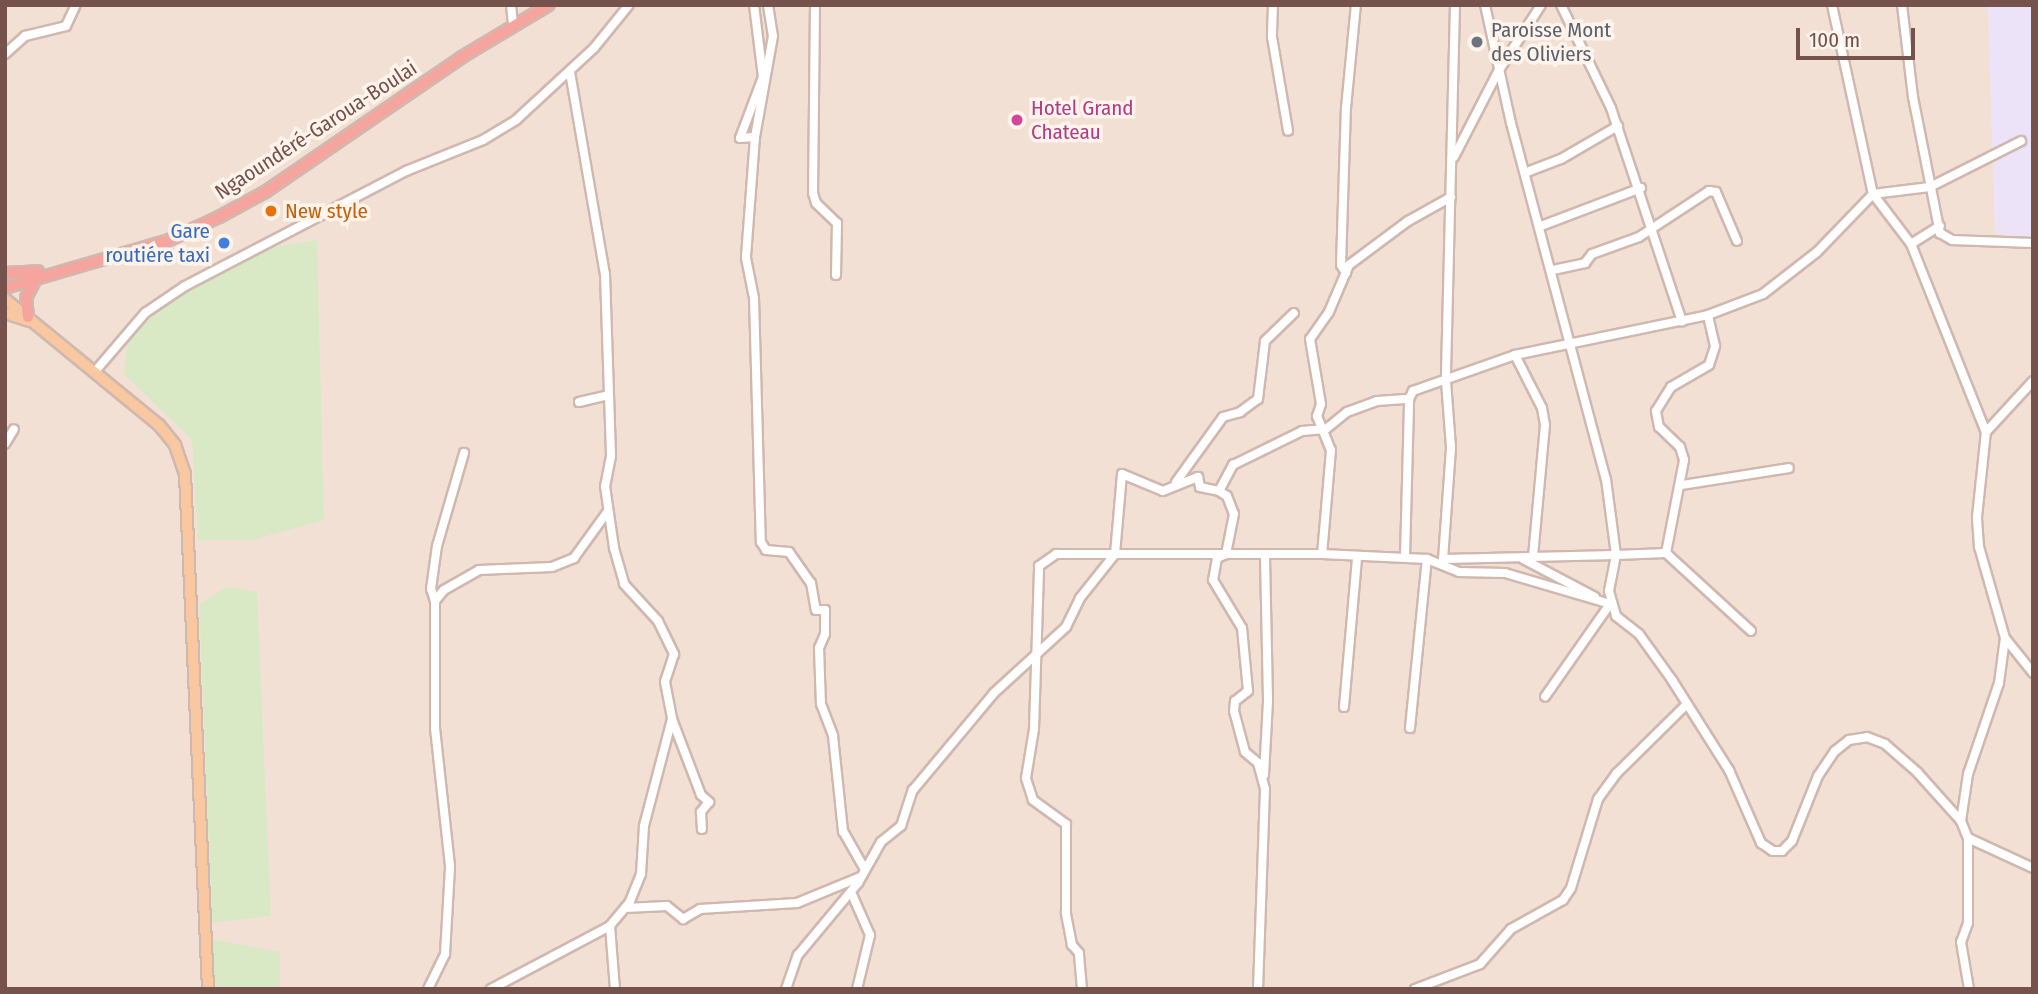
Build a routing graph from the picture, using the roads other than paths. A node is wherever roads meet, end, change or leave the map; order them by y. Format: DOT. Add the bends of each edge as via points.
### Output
graph roads {
  1 [pos="76,5"];
  2 [pos="512,5"];
  3 [pos="549,5"];
  4 [pos="629,5"];
  5 [pos="754,5"];
  6 [pos="768,5"];
  7 [pos="816,5"];
  8 [pos="1273,5"];
  9 [pos="1356,5"];
  10 [pos="1455,5"];
  11 [pos="1485,5"];
  12 [pos="1541,5"];
  13 [pos="1561,5"];
  14 [pos="1832,5"];
  15 [pos="1902,5"];
  16 [pos="513,24"];
  17 [pos="5,54"];
  18 [pos="1499,70"];
  19 [pos="570,72"];
  20 [pos="1618,126"];
  21 [pos="1289,131"];
  22 [pos="755,137"];
  23 [pos="2021,141"];
  24 [pos="1453,160"];
  25 [pos="1527,172"];
  26 [pos="1930,187"];
  27 [pos="1641,188"];
  28 [pos="1873,194"];
  29 [pos="1451,197"];
  30 [pos="1652,225"];
  31 [pos="1541,226"];
  32 [pos="1940,226"];
  33 [pos="1737,241"];
  34 [pos="2033,243"];
  35 [pos="1911,244"];
  36 [pos="1553,270"];
  37 [pos="51,271"];
  38 [pos="5,273"];
  39 [pos="1346,273"];
  40 [pos="836,275"];
  41 [pos="37,276"];
  42 [pos="5,288"];
  43 [pos="5,299"];
  44 [pos="5,313"];
  45 [pos="1294,313"];
  46 [pos="1708,315"];
  47 [pos="31,320"];
  48 [pos="1682,321"];
  49 [pos="1572,340"];
  50 [pos="1515,355"];
  51 [pos="97,369"];
  52 [pos="1446,381"];
  53 [pos="2033,382"];
  54 [pos="606,396"];
  55 [pos="1409,399"];
  56 [pos="579,402"];
  57 [pos="14,429"];
  58 [pos="1326,429"];
  59 [pos="1986,432"];
  60 [pos="5,444"];
  61 [pos="464,453"];
  62 [pos="1789,468"];
  63 [pos="1682,485"];
  64 [pos="1168,488"];
  65 [pos="1219,491"];
  66 [pos="608,511"];
  67 [pos="1666,553"];
  68 [pos="1115,554"];
  69 [pos="1226,554"];
  70 [pos="1322,554"];
  71 [pos="1616,555"];
  72 [pos="1265,556"];
  73 [pos="1357,557"];
  74 [pos="1518,557"];
  75 [pos="1533,557"];
  76 [pos="1405,558"];
  77 [pos="1427,559"];
  78 [pos="435,601"];
  79 [pos="1610,604"];
  80 [pos="1751,631"];
  81 [pos="2005,638"];
  82 [pos="1038,654"];
  83 [pos="2033,673"];
  84 [pos="1545,697"];
  85 [pos="1685,706"];
  86 [pos="1344,707"];
  87 [pos="672,719"];
  88 [pos="1410,728"];
  89 [pos="1263,777"];
  90 [pos="1961,821"];
  91 [pos="702,829"];
  92 [pos="1968,838"];
  93 [pos="864,868"];
  94 [pos="2033,868"];
  95 [pos="860,877"];
  96 [pos="851,892"];
  97 [pos="625,908"];
  98 [pos="610,926"];
  99 [pos="208,989"];
  100 [pos="428,989"];
  101 [pos="491,989"];
  102 [pos="615,989"];
  103 [pos="786,989"];
  104 [pos="857,989"];
  105 [pos="1082,989"];
  106 [pos="1258,989"];
  107 [pos="1415,989"];
  108 [pos="1969,989"];
  1 -- 17 [label="street" via="66,26 25,36"];
  2 -- 16 [label="street"];
  3 -- 16 [label="highway, Ngaoundéré-Garoua-Boulai"];
  4 -- 19 [label="street"];
  5 -- 22 [label="street" via="763,77 740,138"];
  6 -- 22 [label="street" via="773,36"];
  7 -- 40 [label="street" via="814,193 816,204 836,223"];
  8 -- 21 [label="street" via="1272,37"];
  9 -- 39 [label="street" via="1346,108 1341,265"];
  10 -- 24 [label="street"];
  11 -- 18 [label="street"];
  12 -- 18 [label="street"];
  13 -- 20 [label="street"];
  14 -- 28 [label="street"];
  15 -- 26 [label="street"];
  16 -- 37 [label="highway, Ngaoundéré-Garoua-Boulai" via="265,192 219,217 169,240"];
  18 -- 24 [label="street"];
  18 -- 25 [label="street"];
  19 -- 51 [label="street" via="516,120 483,140 406,170 185,286 145,313"];
  19 -- 54 [label="street" via="605,274"];
  20 -- 25 [label="street"];
  20 -- 27 [label="street"];
  22 -- 93 [label="street" via="746,258 754,298 761,542 766,550 789,552 811,583 816,610 825,610 826,628 819,648 821,704 833,736 833,767 844,831"];
  23 -- 26 [label="street"];
  24 -- 29 [label="street"];
  25 -- 31 [label="street"];
  26 -- 28 [label="street"];
  26 -- 32 [label="street"];
  27 -- 30 [label="street"];
  27 -- 31 [label="street"];
  28 -- 35 [label="street"];
  28 -- 46 [label="street" via="1817,252 1763,294"];
  29 -- 39 [label="street" via="1354,260"];
  29 -- 52 [label="street"];
  30 -- 33 [label="street" via="1713,190"];
  30 -- 36 [label="street" via="1639,237 1592,254 1585,263"];
  30 -- 48 [label="street"];
  31 -- 36 [label="street"];
  32 -- 34 [label="street" via="1945,239"];
  32 -- 35 [label="street"];
  35 -- 59 [label="street"];
  36 -- 49 [label="street"];
  37 -- 38 [label="highway, Ngaoundéré-Garoua-Boulai"];
  37 -- 41 [label="highway, Ngaoundéré-Garoua-Boulai"];
  39 -- 58 [label="street" via="1329,312 1310,339 1321,404 1317,416"];
  41 -- 42 [label="highway, Ngaoundéré-Garoua-Boulai"];
  41 -- 47 [label="highway" via="26,298"];
  43 -- 47 [label="main road"];
  44 -- 47 [label="main road"];
  45 -- 64 [label="street" via="1265,341 1258,399 1223,417 1194,451 1182,477"];
  46 -- 48 [label="street"];
  46 -- 63 [label="street" via="1715,346 1709,365 1671,387 1656,411 1659,427 1681,447"];
  47 -- 51 [label="main road"];
  48 -- 49 [label="street"];
  49 -- 50 [label="street"];
  49 -- 71 [label="street" via="1606,479"];
  50 -- 52 [label="street"];
  50 -- 75 [label="street" via="1542,408 1545,425"];
  51 -- 99 [label="main road" via="159,425 175,445 185,474"];
  52 -- 55 [label="street" via="1413,391"];
  52 -- 74 [label="street" via="1451,449 1443,559"];
  53 -- 59 [label="street"];
  54 -- 56 [label="street"];
  54 -- 66 [label="street" via="611,456 605,486"];
  55 -- 58 [label="street" via="1377,401 1347,412"];
  55 -- 76 [label="street"];
  57 -- 60 [label="street"];
  58 -- 65 [label="street" via="1302,431 1233,464"];
  58 -- 70 [label="street" via="1331,450"];
  59 -- 81 [label="street" via="1977,517 1979,547"];
  61 -- 78 [label="street" via="437,546 431,589"];
  62 -- 63 [label="street"];
  63 -- 67 [label="street"];
  64 -- 65 [label="street" via="1198,477 1200,487"];
  64 -- 68 [label="street" via="1163,491 1122,474"];
  65 -- 69 [label="street" via="1227,496 1234,514"];
  66 -- 78 [label="street" via="574,558 552,567 479,570 444,590"];
  66 -- 87 [label="street" via="624,584 658,621 674,654 665,682"];
  67 -- 71 [label="street"];
  67 -- 80 [label="street"];
  68 -- 69 [label="street"];
  68 -- 82 [label="street" via="1080,598 1066,627"];
  68 -- 82 [label="street" via="1056,554 1039,566"];
  69 -- 72 [label="street"];
  69 -- 89 [label="street" via="1217,558 1213,580 1240,619 1248,674 1248,691 1235,701 1234,711 1245,752"];
  70 -- 72 [label="street"];
  70 -- 73 [label="street"];
  71 -- 75 [label="street"];
  71 -- 79 [label="street"];
  72 -- 89 [label="street" via="1268,701"];
  73 -- 76 [label="street"];
  73 -- 86 [label="street"];
  74 -- 75 [label="street"];
  74 -- 79 [label="street"];
  76 -- 77 [label="street"];
  77 -- 79 [label="street" via="1459,572 1505,573"];
  77 -- 88 [label="street"];
  78 -- 100 [label="street" via="435,728 450,866 448,942 442,969"];
  79 -- 84 [label="street"];
  79 -- 85 [label="street" via="1616,616 1639,634"];
  81 -- 83 [label="street"];
  81 -- 90 [label="street" via="1999,683 1968,774"];
  82 -- 93 [label="street" via="994,693 913,790 901,826 881,842"];
  82 -- 105 [label="street" via="1028,793 1066,824 1066,914 1072,945 1079,953"];
  85 -- 90 [label="street" via="1729,770 1761,843 1773,851 1782,851 1793,841 1818,776 1835,751 1857,737 1885,744"];
  85 -- 107 [label="street" via="1617,773 1598,799 1571,888 1563,900 1511,929 1480,964"];
  87 -- 91 [label="street" via="701,795 709,802 701,812"];
  87 -- 97 [label="street" via="644,825 641,874"];
  89 -- 106 [label="street" via="1264,913"];
  90 -- 92 [label="street"];
  92 -- 94 [label="street"];
  92 -- 108 [label="street" via="1968,923 1961,942"];
  93 -- 95 [label="street"];
  95 -- 96 [label="street"];
  95 -- 97 [label="street" via="797,903 700,909 682,919 667,906"];
  96 -- 103 [label="street" via="798,955"];
  96 -- 104 [label="street" via="870,935"];
  97 -- 98 [label="street"];
  98 -- 101 [label="street"];
  98 -- 102 [label="street"];
}
